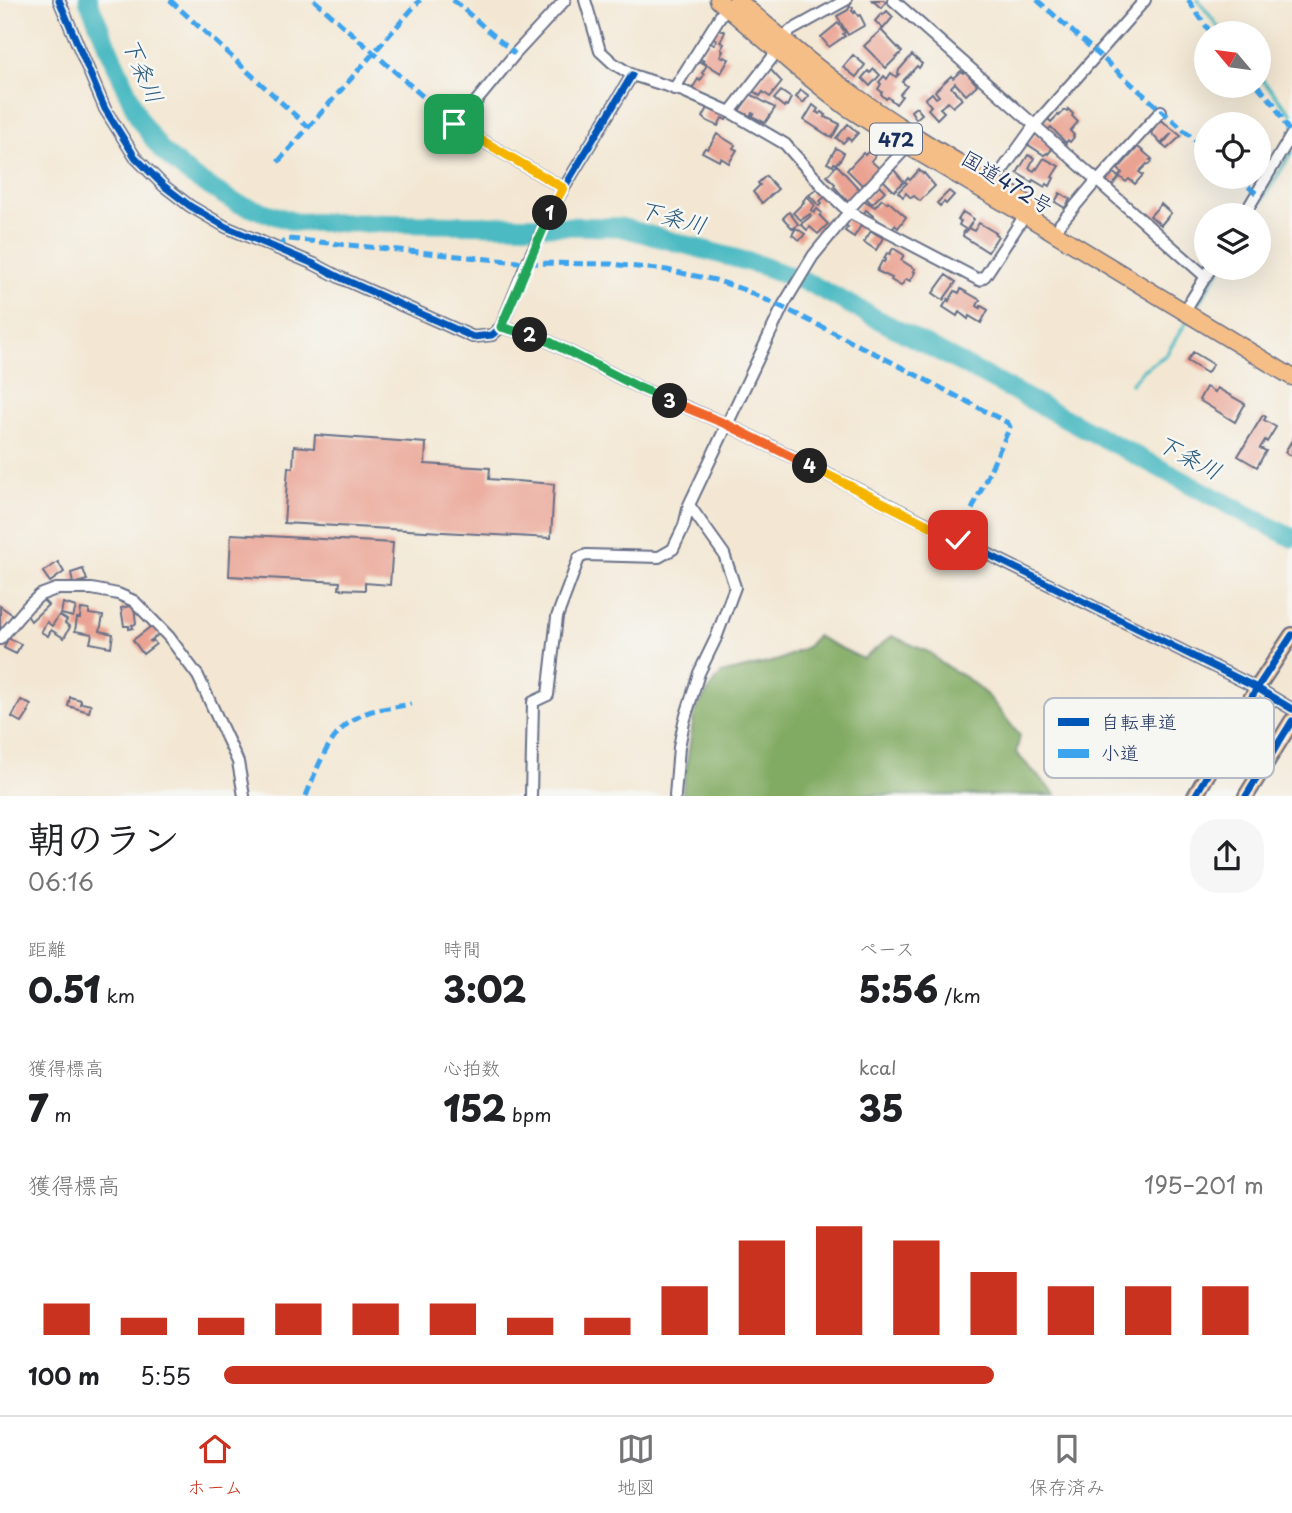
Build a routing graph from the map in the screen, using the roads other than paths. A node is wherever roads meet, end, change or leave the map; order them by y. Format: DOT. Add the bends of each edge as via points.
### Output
graph roads {
  1 [pos="59,0"];
  2 [pos="565,0"];
  3 [pos="585,0"];
  4 [pos="846,0"];
  5 [pos="892,0"];
  6 [pos="1145,0"];
  7 [pos="727,2"];
  8 [pos="780,44"];
  9 [pos="632,75"];
  10 [pos="674,89"];
  11 [pos="1161,111"];
  12 [pos="730,112"];
  13 [pos="1034,126"];
  14 [pos="1292,134"];
  15 [pos="908,146"];
  16 [pos="1096,181"];
  17 [pos="993,183"];
  18 [pos="563,188"];
  19 [pos="1251,203"];
  20 [pos="849,211"];
  21 [pos="1025,215"];
  22 [pos="1060,224"];
  23 [pos="1194,260"];
  24 [pos="1204,280"];
  25 [pos="1187,307"];
  26 [pos="501,327"];
  27 [pos="1292,365"];
  28 [pos="1292,377"];
  29 [pos="726,424"];
  30 [pos="688,505"];
  31 [pos="1292,635"];
  32 [pos="0,639"];
  33 [pos="1257,688"];
  34 [pos="1251,698"];
  35 [pos="1274,698"];
  36 [pos="1274,698"];
  37 [pos="1292,709"];
  38 [pos="1292,721"];
  39 [pos="1274,750"];
  40 [pos="1205,778"];
  41 [pos="1257,778"];
  42 [pos="244,796"];
  43 [pos="531,796"];
  44 [pos="675,796"];
  45 [pos="1195,796"];
  46 [pos="1246,796"];
  1 -- 26 [label="street" via="104,110 135,157 190,206 226,227 473,337 492,335"];
  2 -- 18 [label="street" via="454,124"];
  3 -- 9 [label="street" via="600,51"];
  4 -- 8 [label="street" via="790,31"];
  5 -- 13 [label="street"];
  6 -- 13 [label="street"];
  7 -- 8 [label="highway, 国道472号 / 472"];
  7 -- 10 [label="street"];
  8 -- 12 [label="street"];
  8 -- 15 [label="highway, 国道472号 / 472" via="796,67 845,106"];
  8 -- 17 [label="highway, 国道472号 / 472" via="902,128"];
  9 -- 10 [label="street"];
  9 -- 18 [label="street"];
  10 -- 12 [label="street"];
  11 -- 16 [label="street"];
  12 -- 20 [label="street" via="785,144"];
  13 -- 16 [label="street"];
  13 -- 17 [label="street"];
  14 -- 19 [label="street"];
  15 -- 20 [label="street"];
  15 -- 21 [label="highway, 国道472号 / 472"];
  16 -- 22 [label="street"];
  16 -- 23 [label="street"];
  17 -- 22 [label="highway, 国道472号 / 472"];
  18 -- 26 [label="street"];
  20 -- 21 [label="street" via="979,280"];
  20 -- 29 [label="street" via="813,256 784,304"];
  21 -- 25 [label="highway, 国道472号 / 472"];
  22 -- 25 [label="highway, 国道472号 / 472"];
  24 -- 25 [label="street"];
  25 -- 27 [label="highway, 国道472号 / 472"];
  25 -- 28 [label="highway, 国道472号 / 472"];
  26 -- 29 [label="street" via="542,338 640,388"];
  29 -- 30 [label="street"];
  29 -- 33 [label="street"];
  30 -- 43 [label="street" via="673,549 659,557 579,558 557,617 548,695 533,702"];
  30 -- 44 [label="street" via="724,554 735,587 684,722"];
  31 -- 33 [label="main road"];
  32 -- 42 [label="street" via="27,606 56,589 92,589 134,601 198,676 239,762"];
  33 -- 34 [label="main road"];
  33 -- 36 [label="street"];
  35 -- 37 [label="street"];
  38 -- 39 [label="main road"];
  40 -- 45 [label="main road"];
  41 -- 46 [label="main road"];
}
